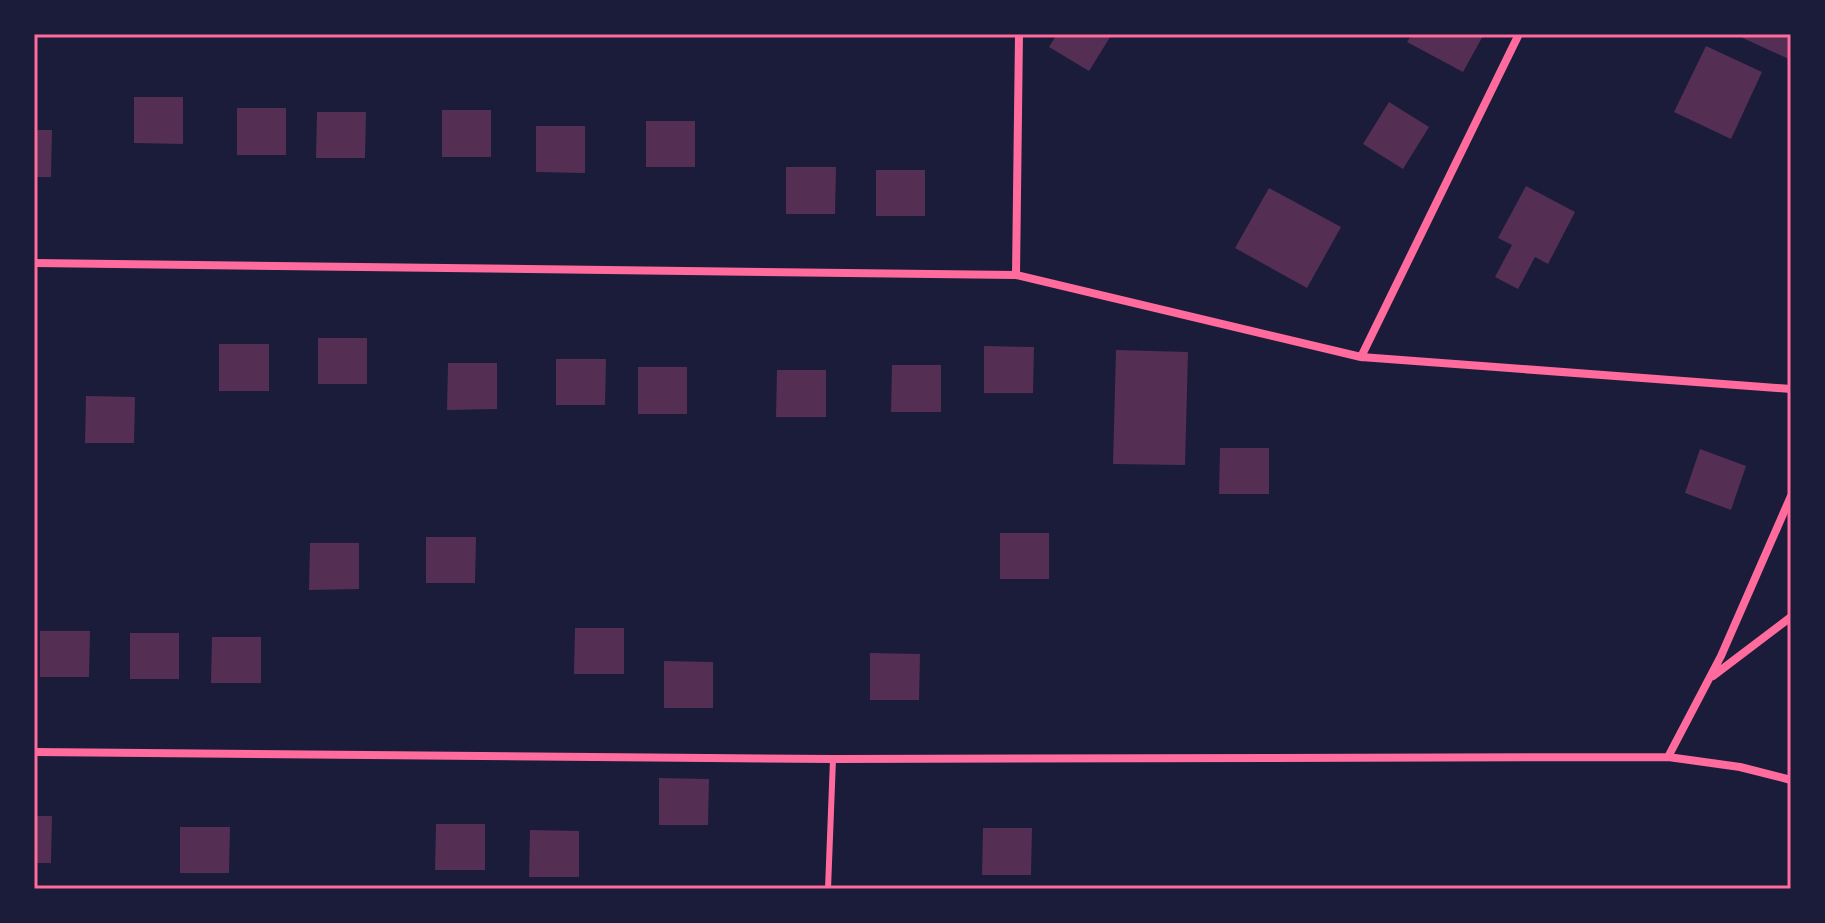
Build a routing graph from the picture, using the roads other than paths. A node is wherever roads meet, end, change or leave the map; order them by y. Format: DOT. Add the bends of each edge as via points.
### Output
graph roads {
  1 [pos="1019,34"];
  2 [pos="1519,34"];
  3 [pos="34,263"];
  4 [pos="1016,275"];
  5 [pos="1361,357"];
  6 [pos="1791,389"];
  7 [pos="1791,496"];
  8 [pos="1791,617"];
  9 [pos="1709,678"];
  10 [pos="34,752"];
  11 [pos="1668,757"];
  12 [pos="833,759"];
  13 [pos="1791,780"];
  14 [pos="828,889"];
  1 -- 4 [label="street"];
  2 -- 5 [label="street"];
  3 -- 4 [label="street"];
  4 -- 5 [label="street"];
  5 -- 6 [label="street"];
  7 -- 9 [label="street"];
  8 -- 9 [label="street"];
  9 -- 11 [label="street"];
  10 -- 12 [label="street"];
  11 -- 12 [label="street"];
  11 -- 13 [label="street"];
  12 -- 14 [label="lane"];
}
